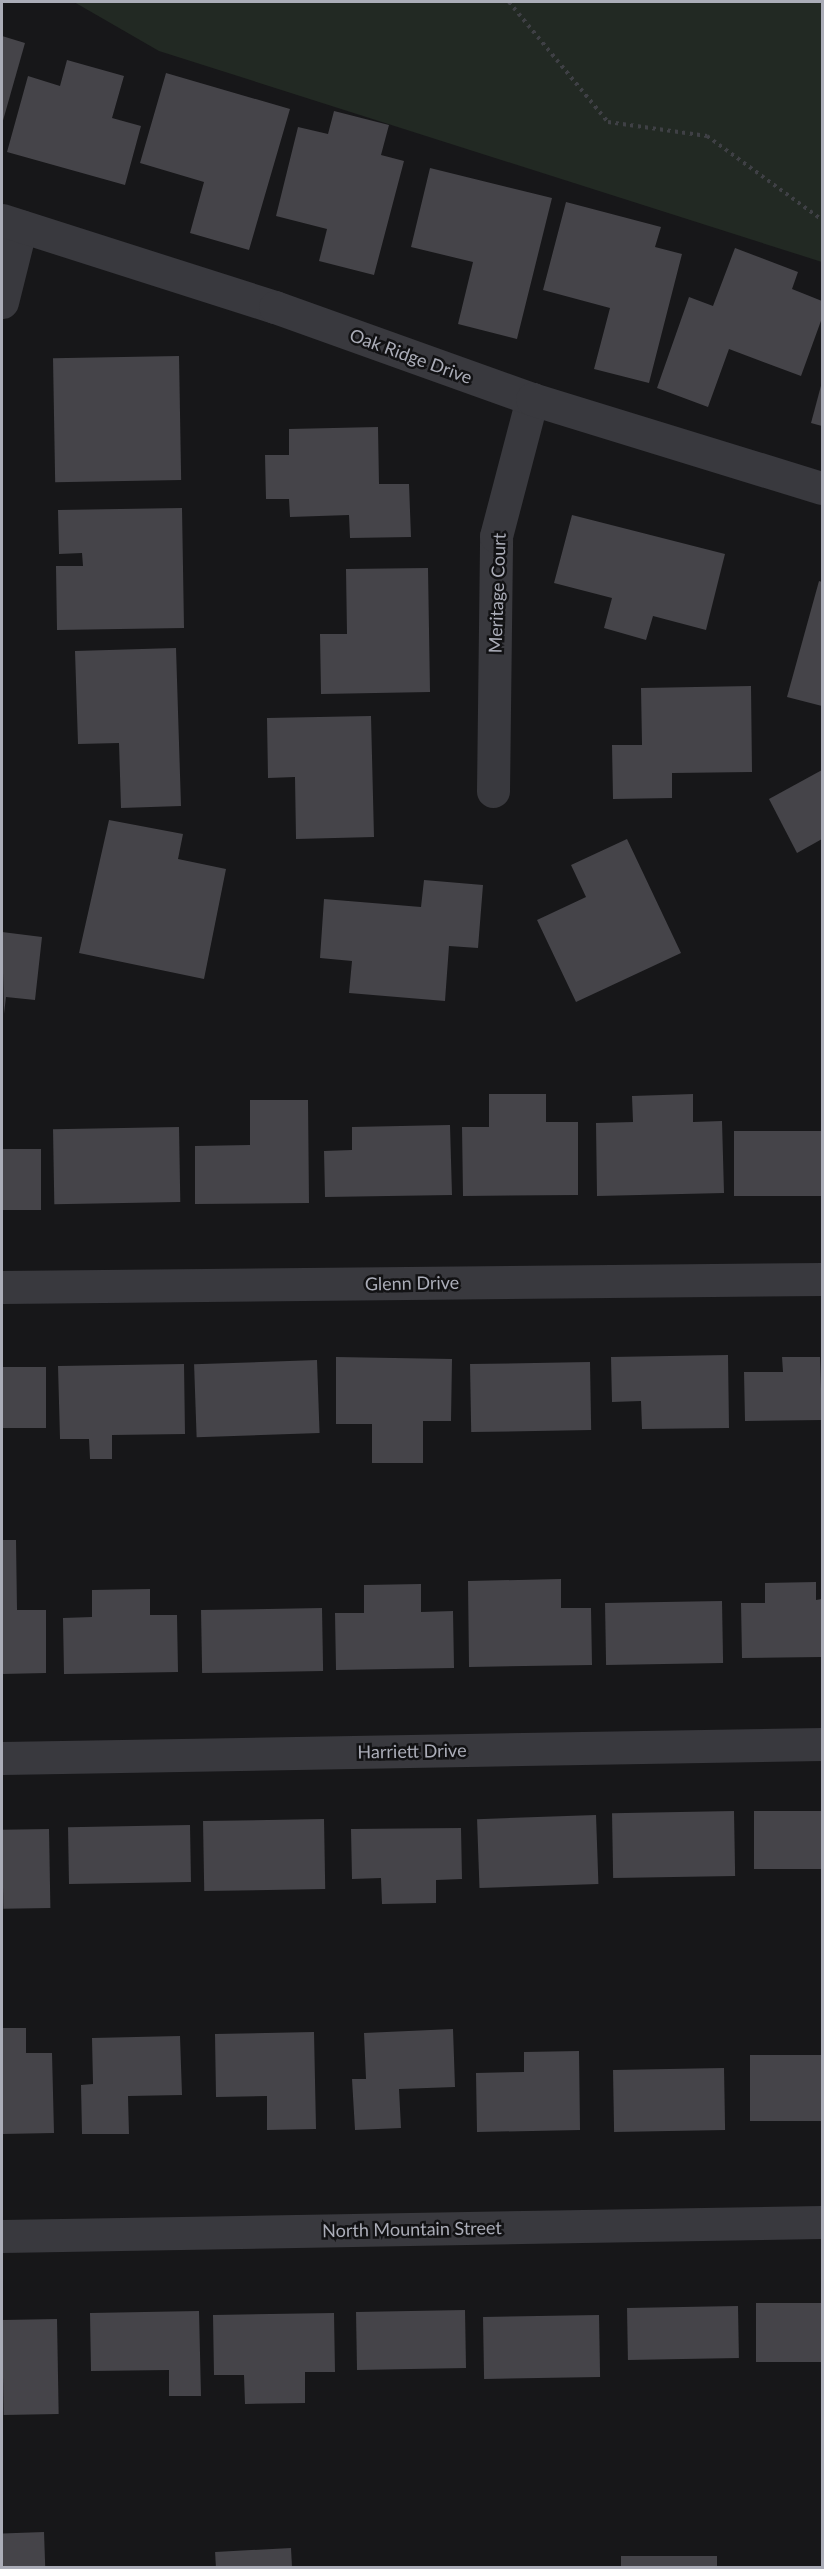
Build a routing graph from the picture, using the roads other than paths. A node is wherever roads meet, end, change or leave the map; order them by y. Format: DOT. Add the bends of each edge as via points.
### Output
graph roads {
  1 [pos="11,223"];
  2 [pos="2,302"];
  3 [pos="532,399"];
  4 [pos="822,488"];
  5 [pos="493,790"];
  6 [pos="822,1279"];
  7 [pos="2,1287"];
  8 [pos="822,1744"];
  9 [pos="2,1758"];
  10 [pos="822,2222"];
  11 [pos="2,2236"];
  1 -- 2 [label="street"];
  1 -- 3 [label="street, Oak Ridge Drive" via="275,307"];
  3 -- 4 [label="street, Oak Ridge Drive"];
  3 -- 5 [label="street, Meritage Court" via="496,536"];
  6 -- 7 [label="street, Glenn Drive"];
  8 -- 9 [label="street, Harriett Drive"];
  10 -- 11 [label="street, North Mountain Street"];
}
